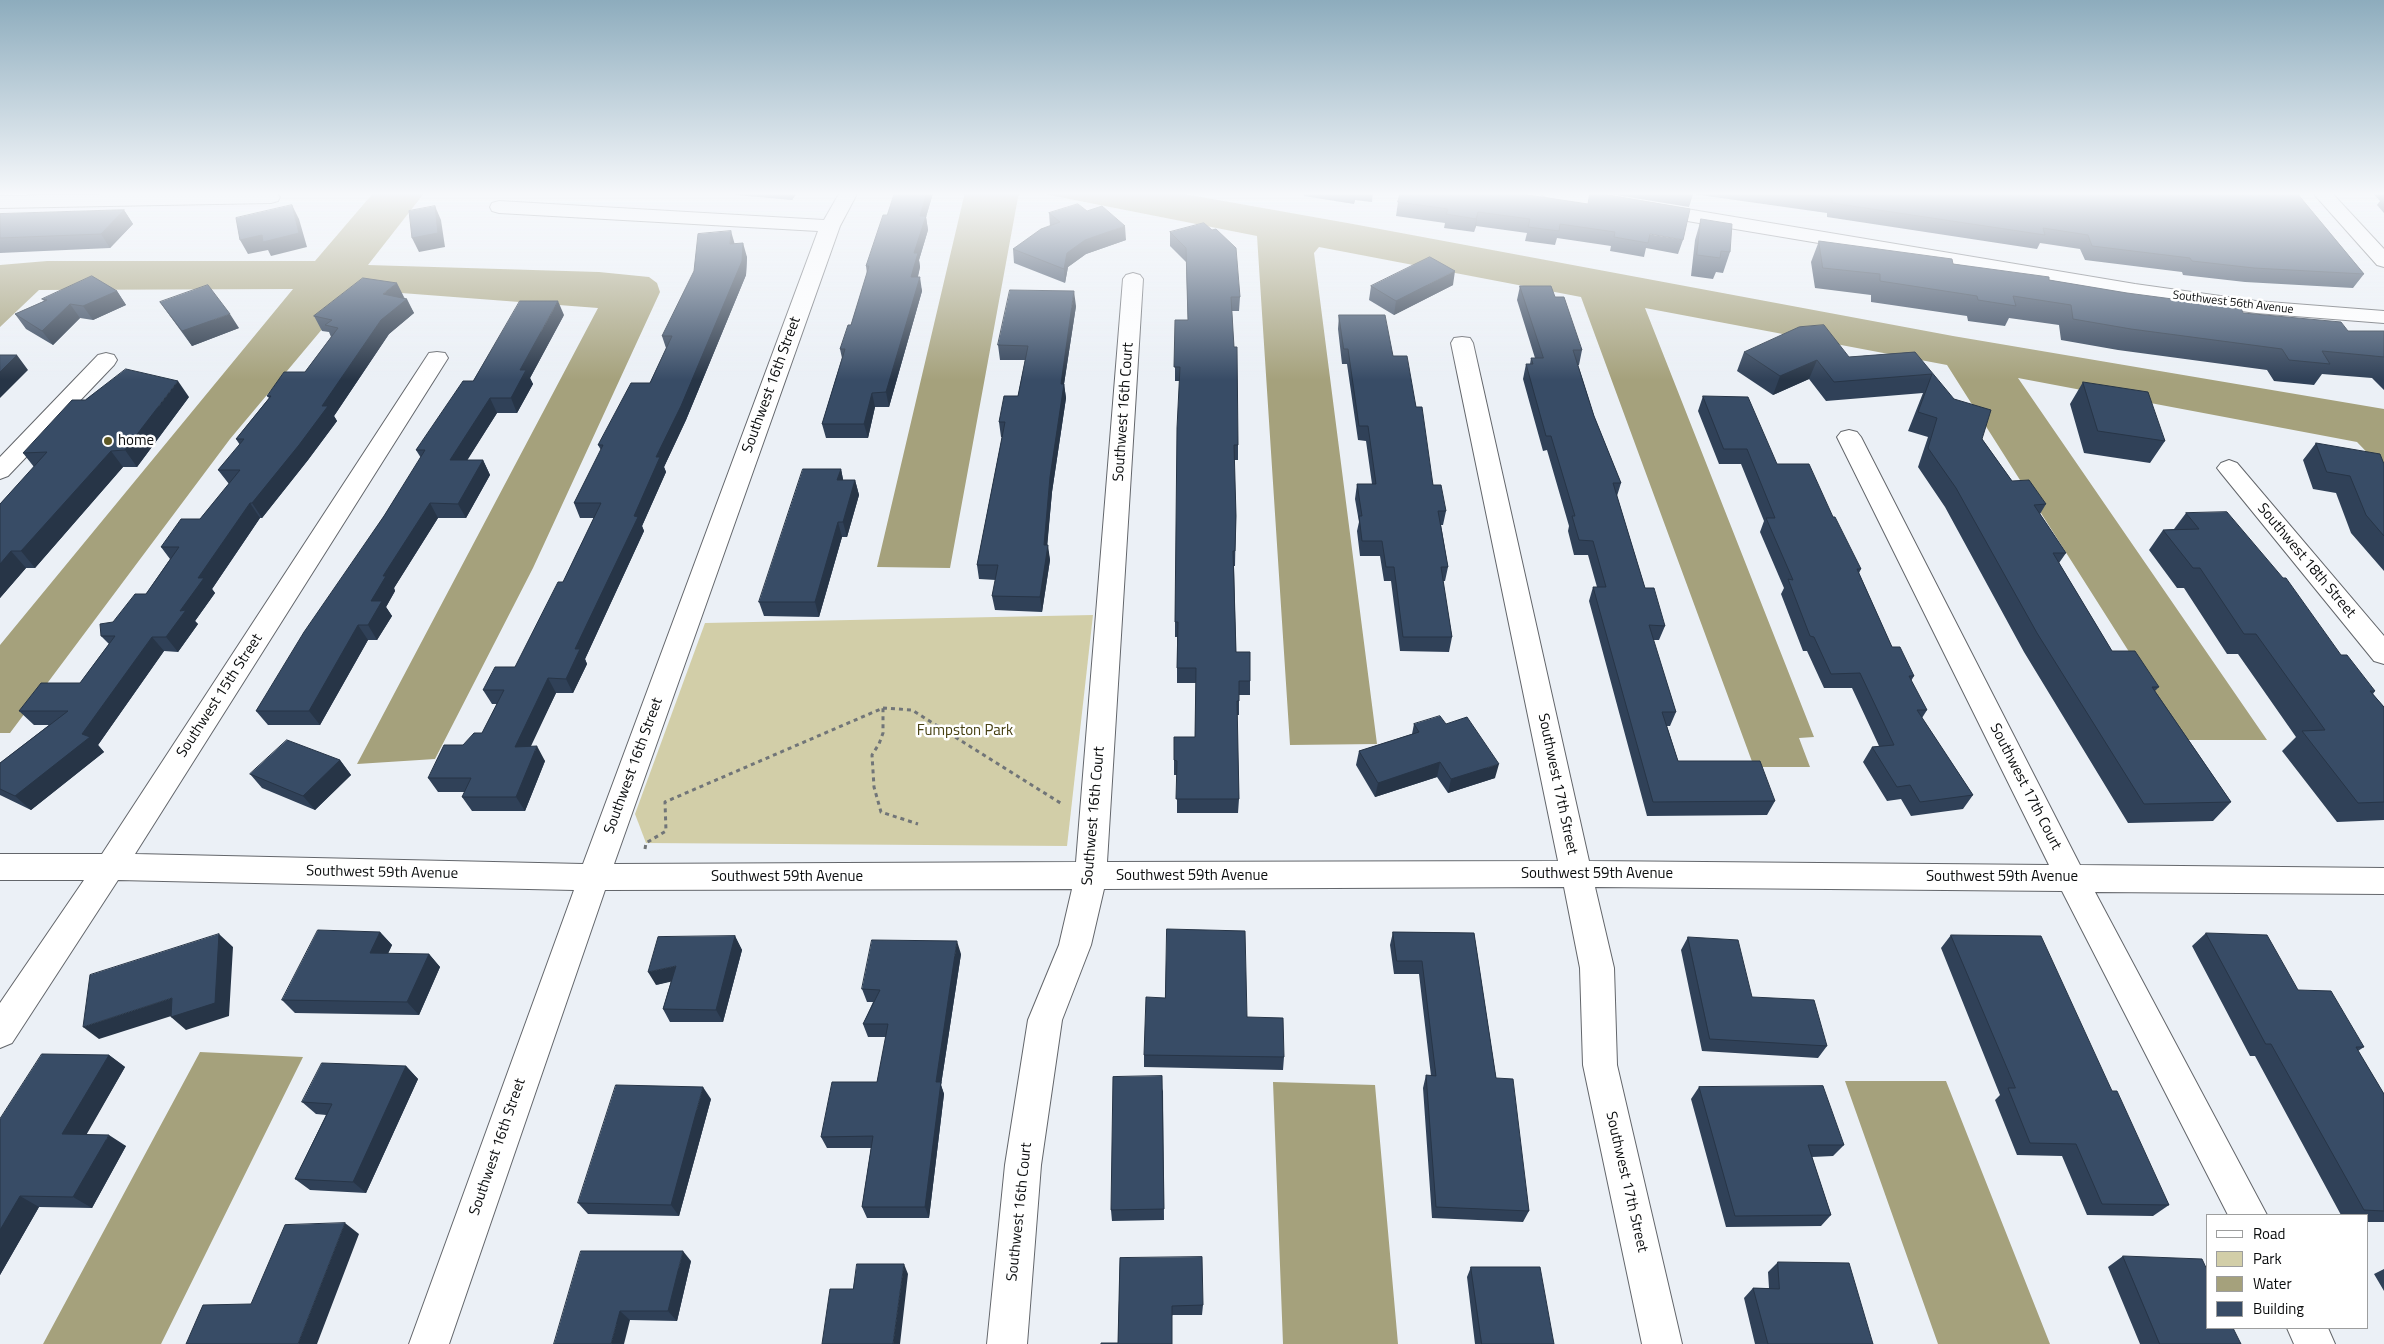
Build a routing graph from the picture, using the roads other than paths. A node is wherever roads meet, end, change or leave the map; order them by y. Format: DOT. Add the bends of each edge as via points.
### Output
graph roads {
  1 [pos="820,255"];
  2 [pos="1924,255"];
  3 [pos="1133,279"];
  4 [pos="2384,317"];
  5 [pos="1462,343"];
  6 [pos="437,358"];
  7 [pos="106,360"];
  8 [pos="1849,437"];
  9 [pos="2229,468"];
  10 [pos="0,471"];
  11 [pos="2384,654"];
  12 [pos="0,867"];
  13 [pos="110,867"];
  14 [pos="1576,874"];
  15 [pos="1091,876"];
  16 [pos="594,877"];
  17 [pos="2071,878"];
  18 [pos="2384,881"];
  19 [pos="0,1032"];
  20 [pos="2247,1214"];
  21 [pos="2308,1329"];
  22 [pos="429,1344"];
  23 [pos="1007,1344"];
  24 [pos="1662,1344"];
  25 [pos="2315,1344"];
  1 -- 16 [label="street, Southwest 16th Street"];
  2 -- 4 [label="street, Southwest 56th Avenue" via="2256,307"];
  3 -- 15 [label="street, Southwest 16th Court"];
  5 -- 14 [label="street, Southwest 17th Street"];
  6 -- 13 [label="street, Southwest 15th Street"];
  7 -- 10 [label="street"];
  8 -- 17 [label="street, Southwest 17th Court"];
  9 -- 11 [label="street, Southwest 18th Street"];
  12 -- 13 [label="street, Southwest 59th Avenue"];
  13 -- 16 [label="street, Southwest 59th Avenue"];
  13 -- 19 [label="street, Southwest 15th Street"];
  14 -- 15 [label="street, Southwest 59th Avenue"];
  14 -- 17 [label="street, Southwest 59th Avenue"];
  14 -- 24 [label="street, Southwest 17th Street" via="1597,968 1600,1065"];
  15 -- 16 [label="street, Southwest 59th Avenue"];
  15 -- 23 [label="street, Southwest 16th Court" via="1075,945 1045,1020 1023,1165"];
  16 -- 22 [label="street, Southwest 16th Street"];
  17 -- 18 [label="street, Southwest 59th Avenue"];
  17 -- 20 [label="street, Southwest 17th Court"];
  21 -- 25 [label="street"];
}
